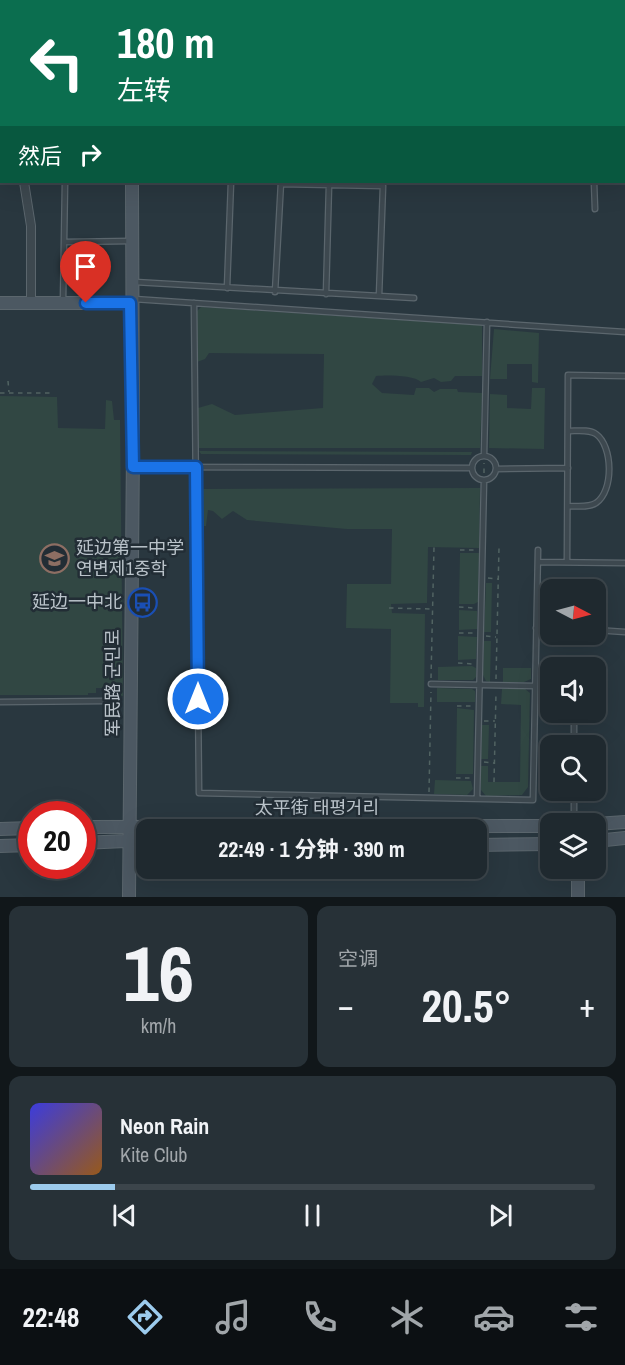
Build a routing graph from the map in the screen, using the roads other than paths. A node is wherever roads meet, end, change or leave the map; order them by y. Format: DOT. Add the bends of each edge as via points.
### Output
graph roads {
  1 [pos="24,183"];
  2 [pos="65,183"];
  3 [pos="132,183"];
  4 [pos="231,183"];
  5 [pos="281,183"];
  6 [pos="594,183"];
  7 [pos="329,186"];
  8 [pos="595,210"];
  9 [pos="131,241"];
  10 [pos="65,242"];
  11 [pos="131,282"];
  12 [pos="227,288"];
  13 [pos="275,292"];
  14 [pos="327,294"];
  15 [pos="379,296"];
  16 [pos="414,298"];
  17 [pos="130,301"];
  18 [pos="0,303"];
  19 [pos="31,303"];
  20 [pos="63,303"];
  21 [pos="194,303"];
  22 [pos="487,322"];
  23 [pos="625,332"];
  24 [pos="625,376"];
  25 [pos="568,430"];
  26 [pos="484,456"];
  27 [pos="133,467"];
  28 [pos="196,467"];
  29 [pos="472,468"];
  30 [pos="568,468"];
  31 [pos="496,469"];
  32 [pos="484,480"];
  33 [pos="568,506"];
  34 [pos="538,550"];
  35 [pos="538,562"];
  36 [pos="567,562"];
  37 [pos="625,562"];
  38 [pos="536,628"];
  39 [pos="540,628"];
  40 [pos="606,631"];
  41 [pos="625,632"];
  42 [pos="431,684"];
  43 [pos="479,685"];
  44 [pos="535,686"];
  45 [pos="104,701"];
  46 [pos="0,702"];
  47 [pos="477,799"];
  48 [pos="625,822"];
  49 [pos="606,823"];
  50 [pos="130,825"];
  51 [pos="96,826"];
  52 [pos="540,826"];
  53 [pos="18,828"];
  54 [pos="0,829"];
  55 [pos="625,838"];
  56 [pos="130,840"];
  57 [pos="136,840"];
  58 [pos="606,840"];
  59 [pos="96,842"];
  60 [pos="487,844"];
  61 [pos="540,844"];
  62 [pos="18,845"];
  63 [pos="0,846"];
  64 [pos="578,879"];
  65 [pos="129,897"];
  66 [pos="578,897"];
  1 -- 19 [label="street" via="30,219"];
  2 -- 10 [label="lane"];
  3 -- 9 [label="street, 军民路 군민로"];
  4 -- 12 [label="lane"];
  5 -- 7 [label="lane"];
  5 -- 13 [label="lane"];
  6 -- 8 [label="lane"];
  7 -- 14 [label="lane"];
  7 -- 15 [label="lane" via="383,186"];
  9 -- 10 [label="lane"];
  9 -- 11 [label="street, 军民路 군민로"];
  10 -- 20 [label="lane"];
  11 -- 12 [label="lane"];
  11 -- 17 [label="street, 军民路 군민로"];
  12 -- 13 [label="lane"];
  13 -- 14 [label="lane"];
  14 -- 15 [label="lane"];
  15 -- 16 [label="lane"];
  17 -- 20 [label="street"];
  17 -- 21 [label="lane"];
  17 -- 27 [label="street, 军民路 군민로"];
  18 -- 19 [label="street"];
  19 -- 20 [label="street"];
  21 -- 22 [label="lane"];
  21 -- 28 [label="lane"];
  22 -- 23 [label="lane"];
  22 -- 26 [label="lane"];
  24 -- 25 [label="lane" via="568,375"];
  25 -- 30 [label="lane"];
  25 -- 33 [label="lane" via="589,431 601,439 607,453 606,491 588,506"];
  26 -- 29 [label="lane"];
  26 -- 31 [label="lane" via="494,461"];
  27 -- 28 [label="lane"];
  27 -- 50 [label="street, 军民路 군민로"];
  28 -- 29 [label="lane"];
  28 -- 47 [label="lane" via="199,794"];
  29 -- 32 [label="lane"];
  30 -- 31 [label="lane"];
  30 -- 33 [label="lane"];
  31 -- 32 [label="lane" via="494,476"];
  32 -- 43 [label="lane"];
  33 -- 36 [label="lane"];
  34 -- 35 [label="lane"];
  35 -- 36 [label="lane"];
  35 -- 38 [label="lane"];
  36 -- 37 [label="lane"];
  38 -- 39 [label="lane"];
  38 -- 44 [label="lane"];
  40 -- 41 [label="lane"];
  42 -- 43 [label="lane"];
  43 -- 44 [label="lane"];
  43 -- 47 [label="lane"];
  44 -- 47 [label="lane" via="533,800"];
  45 -- 46 [label="lane"];
  48 -- 49 [label="street"];
  50 -- 51 [label="street, 太平街 태평거리"];
  50 -- 52 [label="street, 太平街 태평거리"];
  50 -- 56 [label="street, 军民路 군민로"];
  53 -- 54 [label="street"];
  55 -- 58 [label="street"];
  56 -- 57 [label="street"];
  56 -- 59 [label="street"];
  56 -- 65 [label="street, 军民路 군민로"];
  60 -- 61 [label="street"];
  62 -- 63 [label="street"];
  64 -- 66 [label="street"];
}
